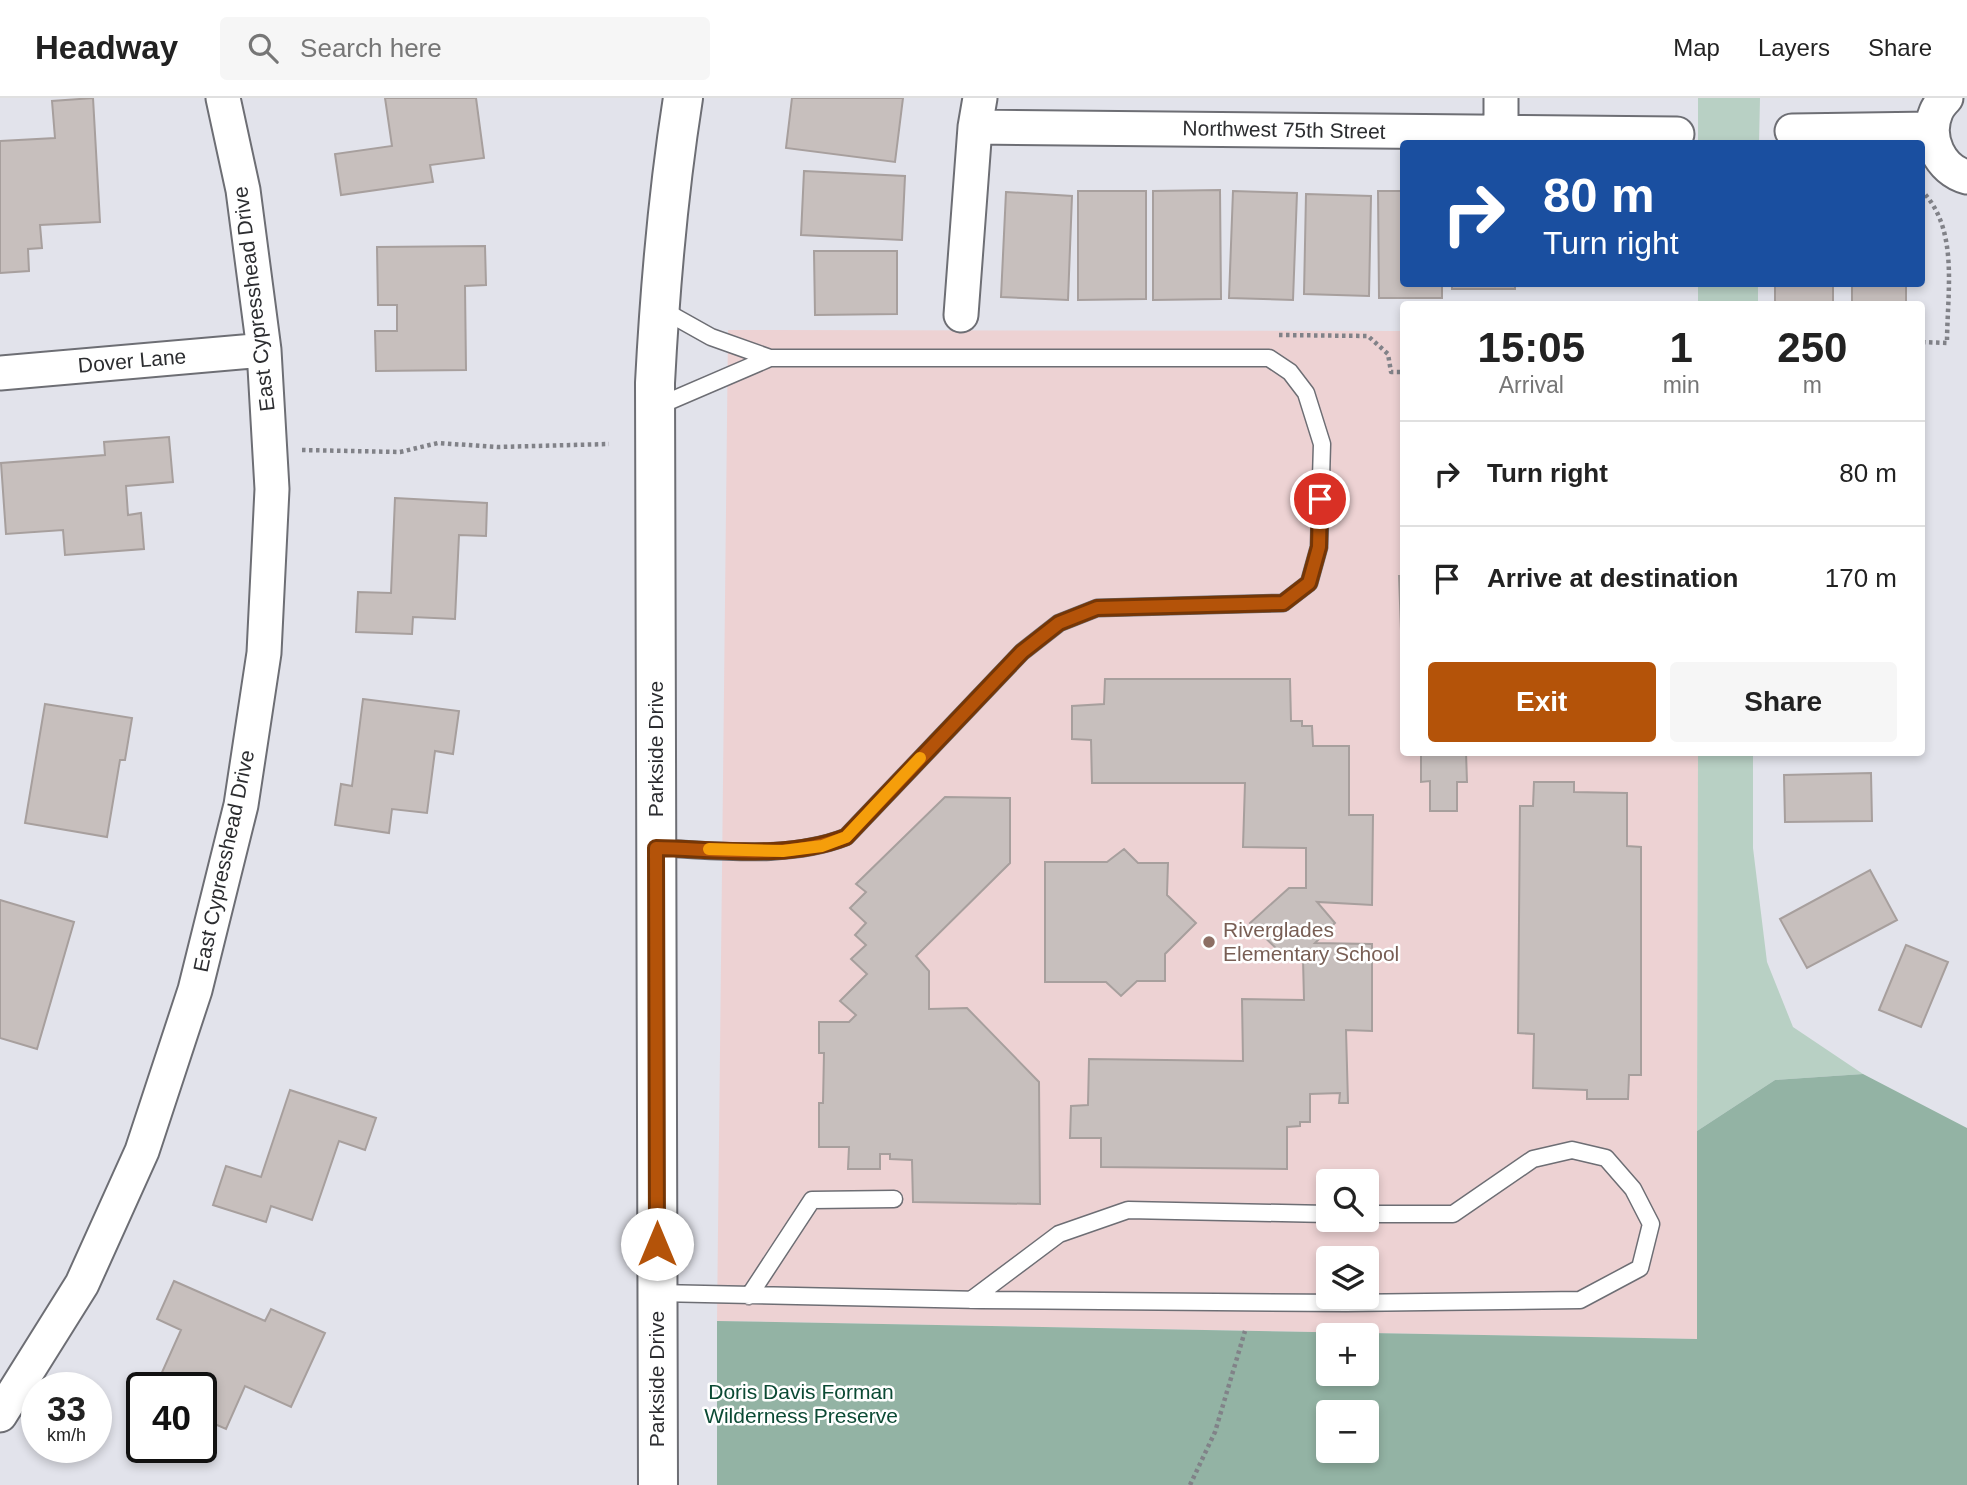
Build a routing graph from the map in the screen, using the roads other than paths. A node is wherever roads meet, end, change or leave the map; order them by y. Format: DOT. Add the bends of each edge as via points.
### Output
graph roads {
  1 [pos="223,98"];
  2 [pos="683,98"];
  3 [pos="1501,98"];
  4 [pos="1946,98"];
  5 [pos="977,113"];
  6 [pos="1932,130"];
  7 [pos="1793,131"];
  8 [pos="1501,132"];
  9 [pos="1677,134"];
  10 [pos="1967,177"];
  11 [pos="659,308"];
  12 [pos="961,315"];
  13 [pos="264,350"];
  14 [pos="770,358"];
  15 [pos="0,373"];
  16 [pos="655,408"];
  17 [pos="656,848"];
  18 [pos="894,1199"];
  19 [pos="1316,1214"];
  20 [pos="1379,1214"];
  21 [pos="657,1293"];
  22 [pos="750,1296"];
  23 [pos="971,1300"];
  24 [pos="0,1415"];
  25 [pos="658,1485"];
  1 -- 13 [label="street, East Cypresshead Drive" via="243,190"];
  2 -- 11 [label="street, Parkside Drive"];
  3 -- 8 [label="street"];
  4 -- 6 [label="street" via="1936,111"];
  5 -- 8 [label="street, Northwest 75th Street"];
  5 -- 12 [label="street"];
  6 -- 7 [label="street"];
  6 -- 10 [label="street" via="1935,149 1945,165"];
  8 -- 9 [label="street, Northwest 75th Street"];
  11 -- 14 [label="lane" via="711,337"];
  11 -- 16 [label="street, Parkside Drive"];
  13 -- 15 [label="street, Dover Lane"];
  13 -- 24 [label="street, East Cypresshead Drive" via="272,489 264,653 241,805 195,990 142,1151 88,1272"];
  14 -- 16 [label="lane"];
  14 -- 17 [label="lane" via="1269,358 1290,372 1306,393 1322,444 1319,547 1309,583 1283,603 1097,608 1059,623 1022,652 846,837 822,846 783,851"];
  16 -- 17 [label="street, Parkside Drive"];
  17 -- 21 [label="street, Parkside Drive"];
  18 -- 22 [label="lane" via="812,1200"];
  19 -- 23 [label="lane" via="1128,1210 1059,1234"];
  20 -- 23 [label="lane" via="1453,1214 1533,1159 1572,1150 1606,1158 1633,1189 1651,1224 1640,1268 1580,1300"];
  21 -- 22 [label="lane"];
  21 -- 25 [label="street, Parkside Drive"];
  22 -- 23 [label="lane"];
}
